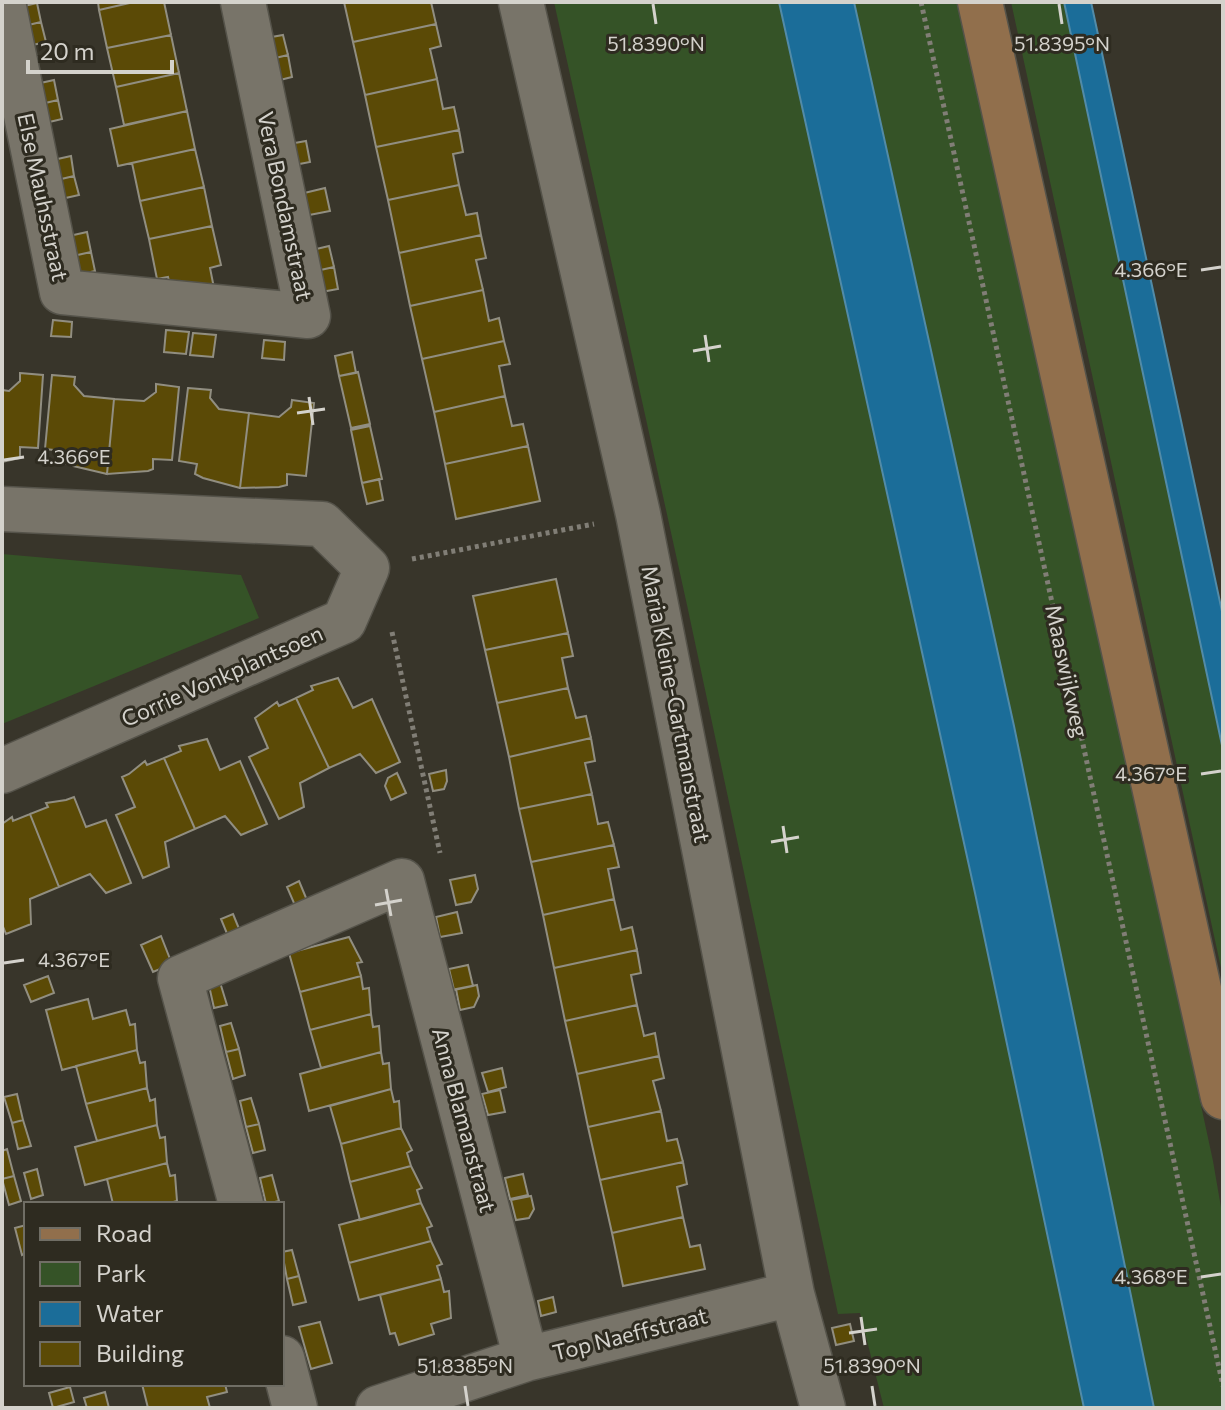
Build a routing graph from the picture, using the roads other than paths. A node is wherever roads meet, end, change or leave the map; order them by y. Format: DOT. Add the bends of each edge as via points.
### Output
graph roads {
  1 [pos="3,2"];
  2 [pos="243,2"];
  3 [pos="521,2"];
  4 [pos="980,2"];
  5 [pos="308,316"];
  6 [pos="2,509"];
  7 [pos="2,771"];
  8 [pos="1223,1097"];
  9 [pos="240,1202"];
  10 [pos="792,1294"];
  11 [pos="526,1359"];
  12 [pos="284,1366"];
  13 [pos="295,1408"];
  14 [pos="378,1408"];
  15 [pos="823,1408"];
  1 -- 5 [label="street, Else Mauhsstraat" via="62,292"];
  2 -- 5 [label="street, Vera Bondamstraat"];
  3 -- 10 [label="street, Maria Kleine-Gartmanstraat" via="638,514"];
  4 -- 8 [label="street"];
  6 -- 7 [label="street, Corrie Vonkplantsoen" via="322,524 367,568 344,621"];
  9 -- 11 [label="street, Anna Blamanstraat" via="180,978 402,881"];
  10 -- 11 [label="street, Top Naeffstraat"];
  10 -- 15 [label="street, Maria Kleine-Gartmanstraat"];
  11 -- 14 [label="street, Top Naeffstraat"];
  12 -- 13 [label="street"];
}
